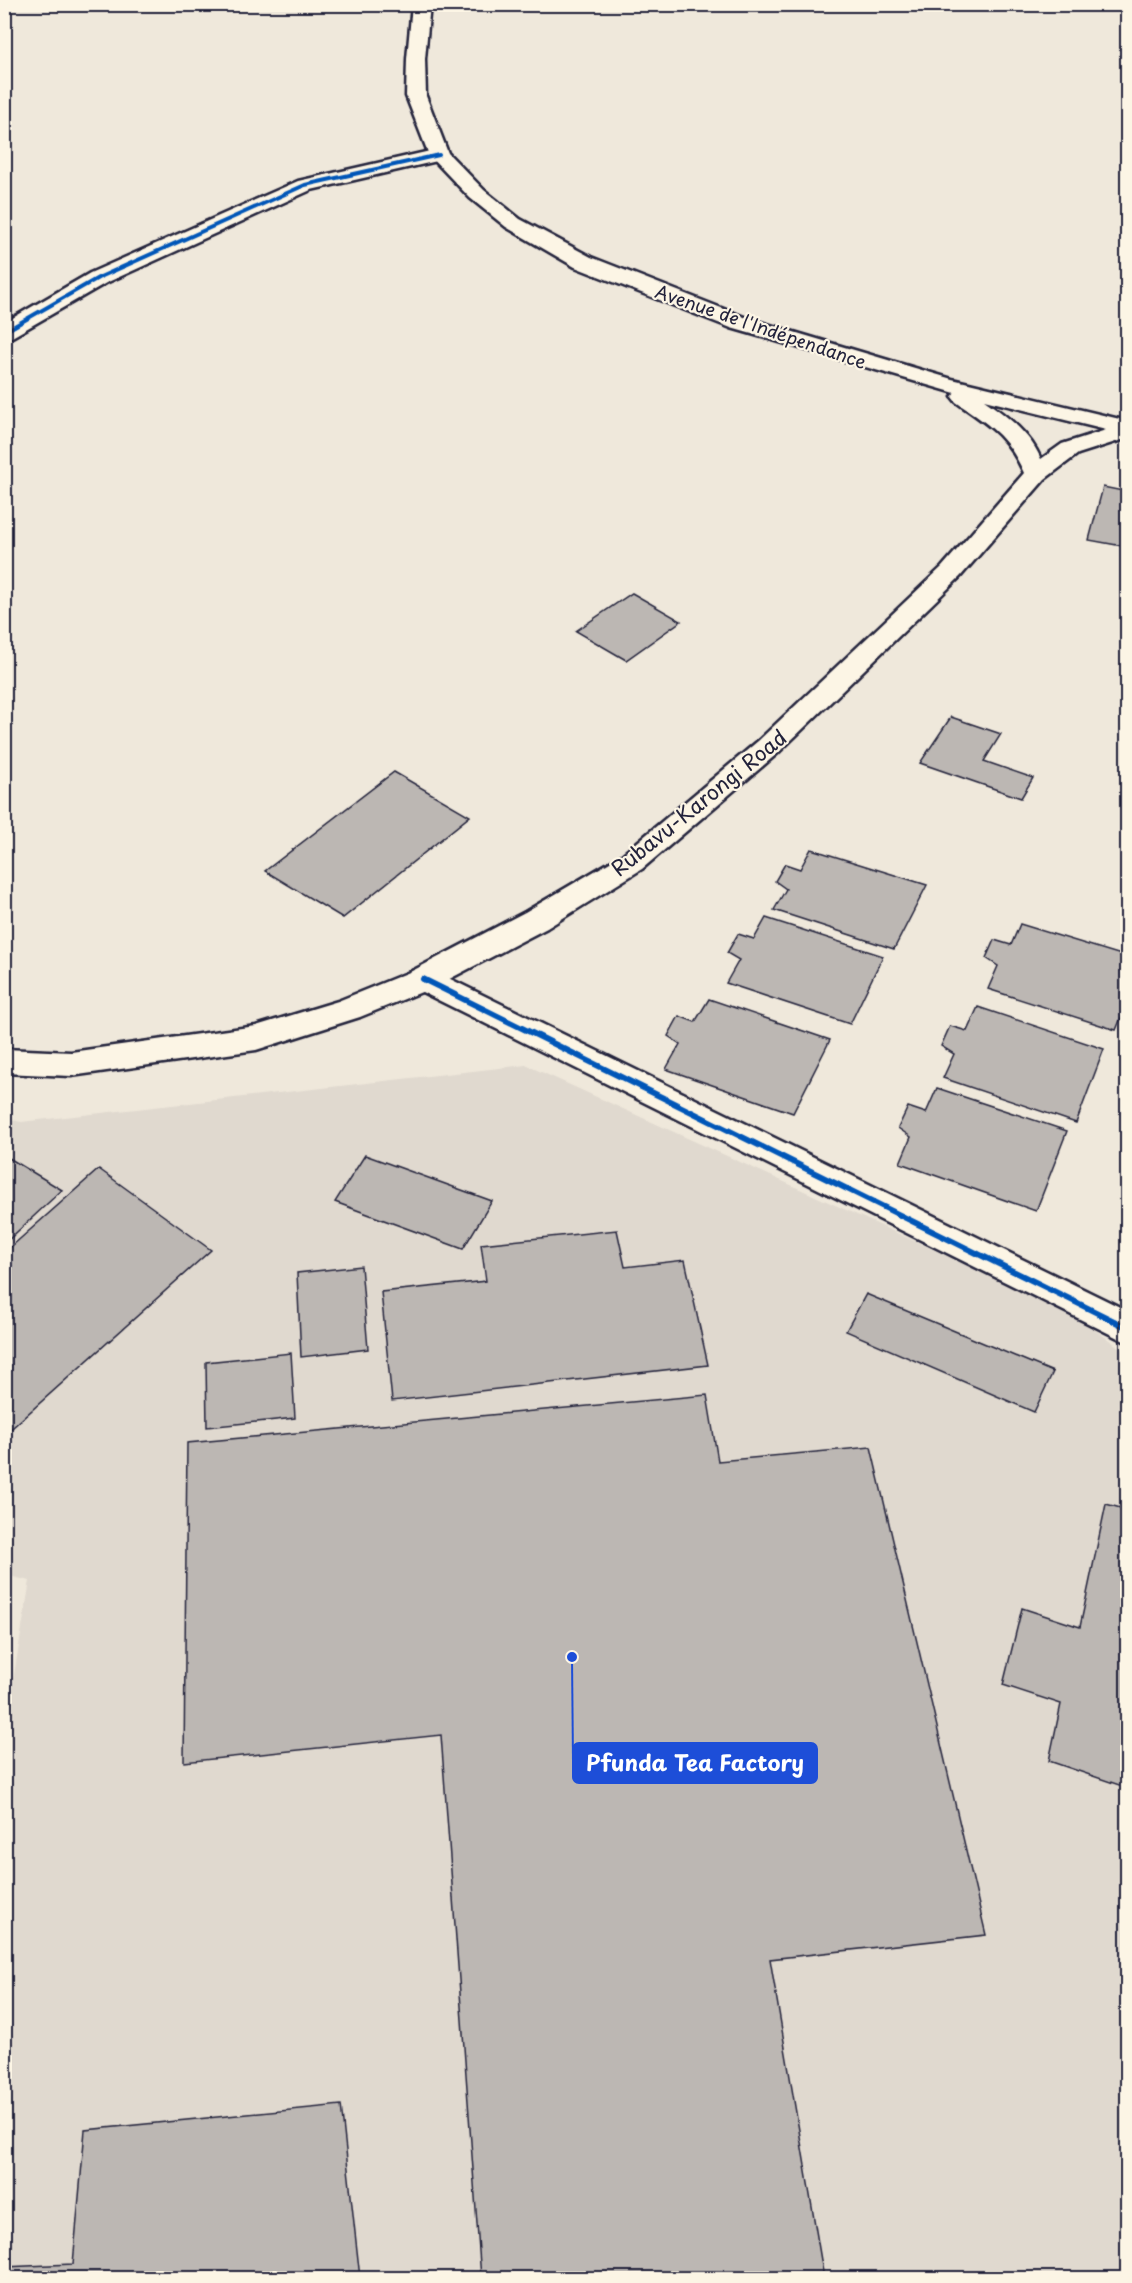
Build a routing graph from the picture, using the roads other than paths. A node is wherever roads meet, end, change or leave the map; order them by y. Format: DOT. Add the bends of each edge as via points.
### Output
graph roads {
  1 [pos="421,4"];
  2 [pos="439,155"];
  3 [pos="4,332"];
  4 [pos="945,384"];
  5 [pos="1128,430"];
  6 [pos="1036,474"];
  7 [pos="423,979"];
  8 [pos="4,1061"];
  9 [pos="1128,1328"];
  1 -- 2 [label="main road, Avenue de l'Indépendance" via="416,96"];
  2 -- 3 [label="main road" via="305,185 98,278"];
  2 -- 4 [label="main road, Avenue de l'Indépendance" via="477,194 513,223 583,262 739,322"];
  4 -- 5 [label="main road, Avenue de l'Indépendance"];
  4 -- 6 [label="main road" via="999,421 1024,447"];
  5 -- 6 [label="main road, Rubavu-Karongi Road" via="1070,449"];
  6 -- 7 [label="main road, Rubavu-Karongi Road" via="935,588 768,747 632,862 536,920"];
  7 -- 8 [label="main road, Rubavu-Karongi Road" via="349,1009 256,1038 71,1064"];
  7 -- 9 [label="main road"];
}
